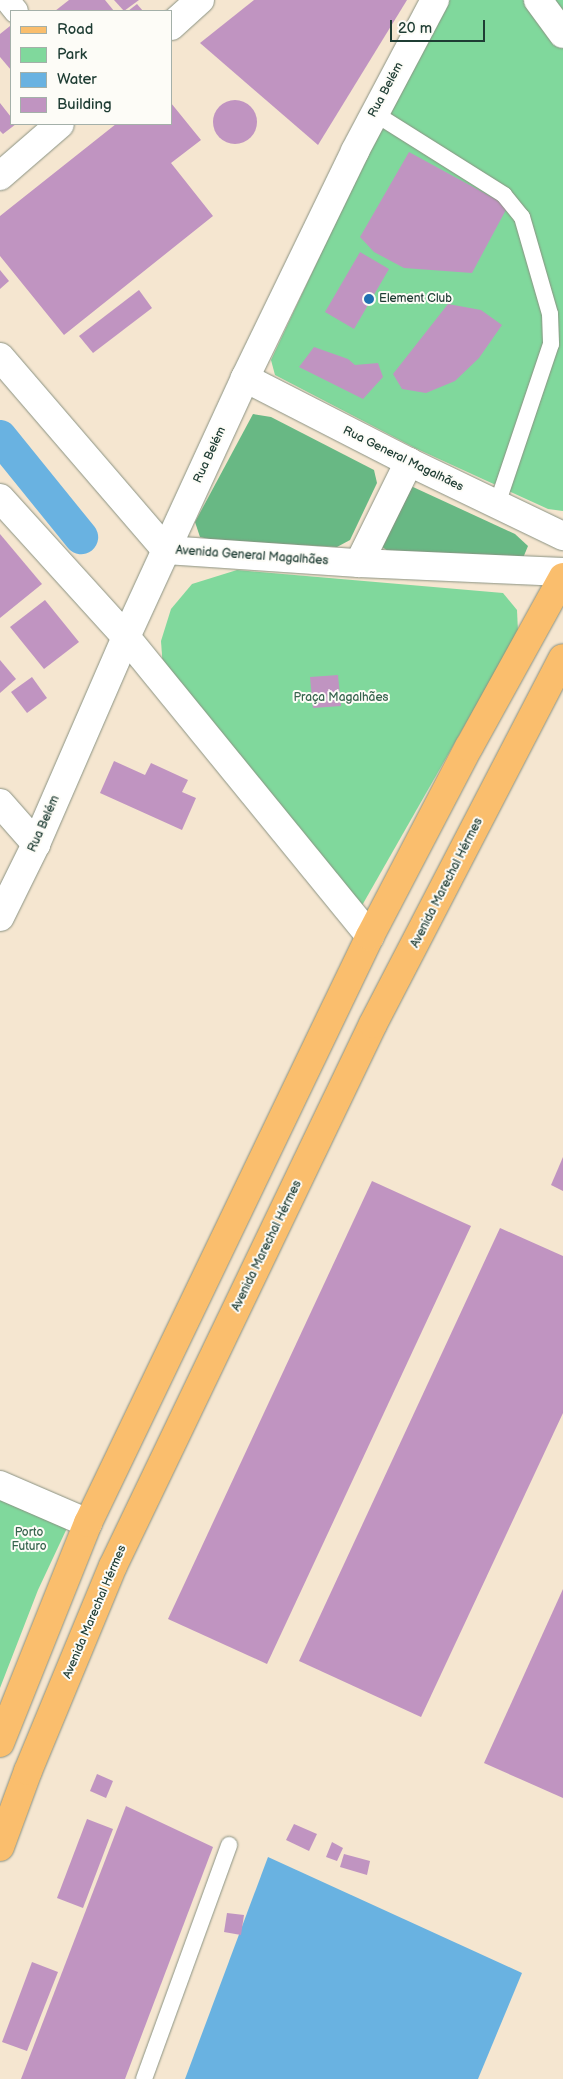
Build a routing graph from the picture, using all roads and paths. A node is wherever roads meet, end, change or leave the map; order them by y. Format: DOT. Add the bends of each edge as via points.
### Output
graph roads {
  1 [pos="6,0"];
  2 [pos="200,0"];
  3 [pos="435,0"];
  4 [pos="538,0"];
  5 [pos="15,10"];
  6 [pos="172,25"];
  7 [pos="563,34"];
  8 [pos="374,113"];
  9 [pos="59,125"];
  10 [pos="0,176"];
  11 [pos="0,357"];
  12 [pos="245,378"];
  13 [pos="409,462"];
  14 [pos="0,498"];
  15 [pos="497,504"];
  16 [pos="563,536"];
  17 [pos="166,550"];
  18 [pos="359,563"];
  19 [pos="563,572"];
  20 [pos="563,577"];
  21 [pos="126,637"];
  22 [pos="563,658"];
  23 [pos="0,803"];
  24 [pos="36,844"];
  25 [pos="0,917"];
  26 [pos="370,936"];
  27 [pos="0,1485"];
  28 [pos="88,1523"];
  29 [pos="0,1743"];
  30 [pos="229,1845"];
  31 [pos="0,1847"];
  32 [pos="144,2079"];
  1 -- 5 [label="street"];
  2 -- 6 [label="street"];
  3 -- 8 [label="street, Rua Belém"];
  4 -- 7 [label="street"];
  8 -- 12 [label="street, Rua Belém"];
  8 -- 15 [label="lane" via="504,195 522,216 550,314 551,344"];
  9 -- 10 [label="street"];
  11 -- 17 [label="street, Avenida General Magalhães"];
  12 -- 13 [label="street, Rua General Magalhães"];
  12 -- 17 [label="street, Rua Belém"];
  13 -- 15 [label="street, Rua General Magalhães"];
  13 -- 18 [label="street"];
  14 -- 21 [label="street"];
  15 -- 16 [label="street, Rua General Magalhães"];
  17 -- 18 [label="street, Avenida General Magalhães"];
  17 -- 21 [label="street, Rua Belém"];
  18 -- 19 [label="street, Avenida General Magalhães"];
  20 -- 26 [label="main road"];
  21 -- 24 [label="street, Rua Belém"];
  21 -- 26 [label="street"];
  22 -- 31 [label="main road, Avenida Marechal Hérmes" via="373,1024 117,1557"];
  23 -- 24 [label="street"];
  24 -- 25 [label="street, Rua Belém"];
  26 -- 28 [label="main road"];
  27 -- 28 [label="street"];
  28 -- 29 [label="main road"];
  30 -- 32 [label="lane"];
}
